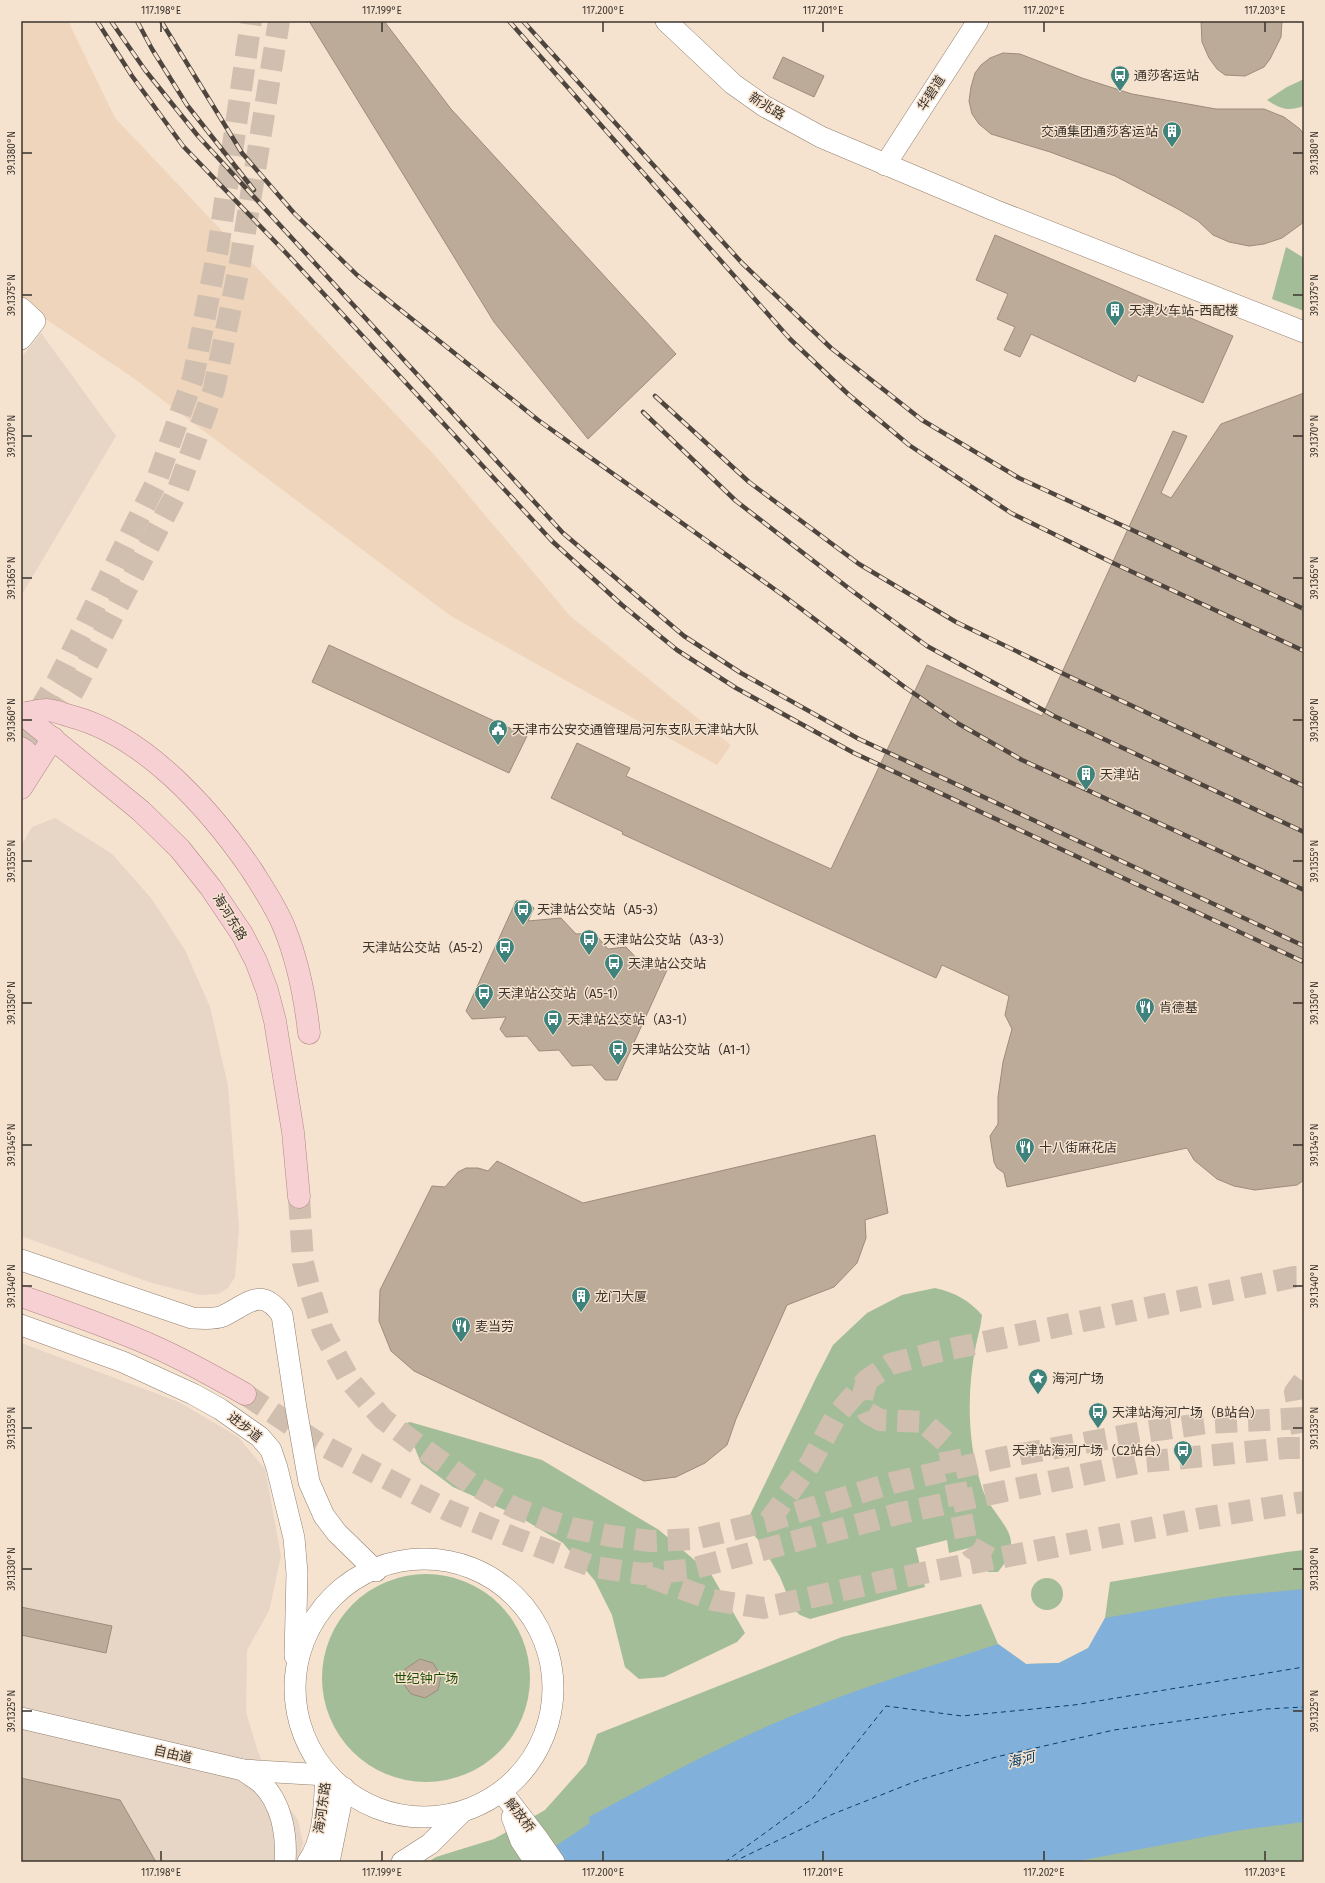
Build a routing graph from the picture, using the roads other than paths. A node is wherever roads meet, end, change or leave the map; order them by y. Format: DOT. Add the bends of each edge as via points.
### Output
graph roads {
  1 [pos="666,21"];
  2 [pos="978,21"];
  3 [pos="886,165"];
  4 [pos="28,314"];
  5 [pos="1304,332"];
  6 [pos="21,339"];
  7 [pos="21,714"];
  8 [pos="53,738"];
  9 [pos="21,748"];
  10 [pos="25,781"];
  11 [pos="309,1033"];
  12 [pos="299,1197"];
  13 [pos="21,1260"];
  14 [pos="21,1296"];
  15 [pos="21,1325"];
  16 [pos="245,1394"];
  17 [pos="376,1571"];
  18 [pos="295,1660"];
  19 [pos="21,1718"];
  20 [pos="242,1770"];
  21 [pos="326,1775"];
  22 [pos="344,1788"];
  23 [pos="502,1792"];
  24 [pos="462,1812"];
  25 [pos="533,1849"];
  26 [pos="285,1862"];
  27 [pos="308,1862"];
  28 [pos="329,1862"];
  29 [pos="402,1862"];
  30 [pos="554,1862"];
  1 -- 3 [label="street, 新兆路" via="733,84 764,106 821,136"];
  2 -- 3 [label="street, 华碧道"];
  3 -- 5 [label="street, 新兆路"];
  4 -- 6 [label="street"];
  7 -- 8 [label="main road, 海河东路"];
  7 -- 11 [label="main road" via="47,710 82,719 109,730 157,764 203,806 228,836 258,880 284,926 296,964"];
  8 -- 10 [label="main road"];
  8 -- 12 [label="main road, 海河东路" via="141,811 180,849 211,888 242,934 267,990 275,1021 293,1132"];
  9 -- 10 [label="main road" via="32,760"];
  13 -- 17 [label="street" via="192,1318 208,1319 222,1316 249,1302 263,1299 274,1304 282,1315 296,1408 312,1487 324,1516 337,1533"];
  14 -- 16 [label="main road, 进步道" via="154,1346"];
  15 -- 18 [label="street, 进步道" via="123,1362 193,1394 260,1437 271,1450 294,1538 297,1573"];
  17 -- 18 [label="street" via="355,1582 328,1607 306,1638"];
  17 -- 23 [label="street" via="401,1562 448,1558 474,1567 495,1579 512,1595 536,1626 546,1653 551,1685 549,1726 546,1739 535,1760"];
  18 -- 21 [label="street, 进步道" via="294,1700 298,1719 303,1736"];
  19 -- 20 [label="street, 自由道"];
  20 -- 21 [label="street, 自由道"];
  20 -- 26 [label="street" via="261,1783 274,1801 284,1823"];
  21 -- 22 [label="street"];
  21 -- 27 [label="street, 海河东路" via="322,1825 314,1852"];
  22 -- 24 [label="street" via="365,1800 392,1810 444,1816"];
  22 -- 28 [label="street, 海河东路"];
  23 -- 24 [label="street" via="484,1804"];
  23 -- 25 [label="street, 解放桥"];
  24 -- 29 [label="street" via="430,1844"];
  25 -- 30 [label="street, 解放桥"];
}
